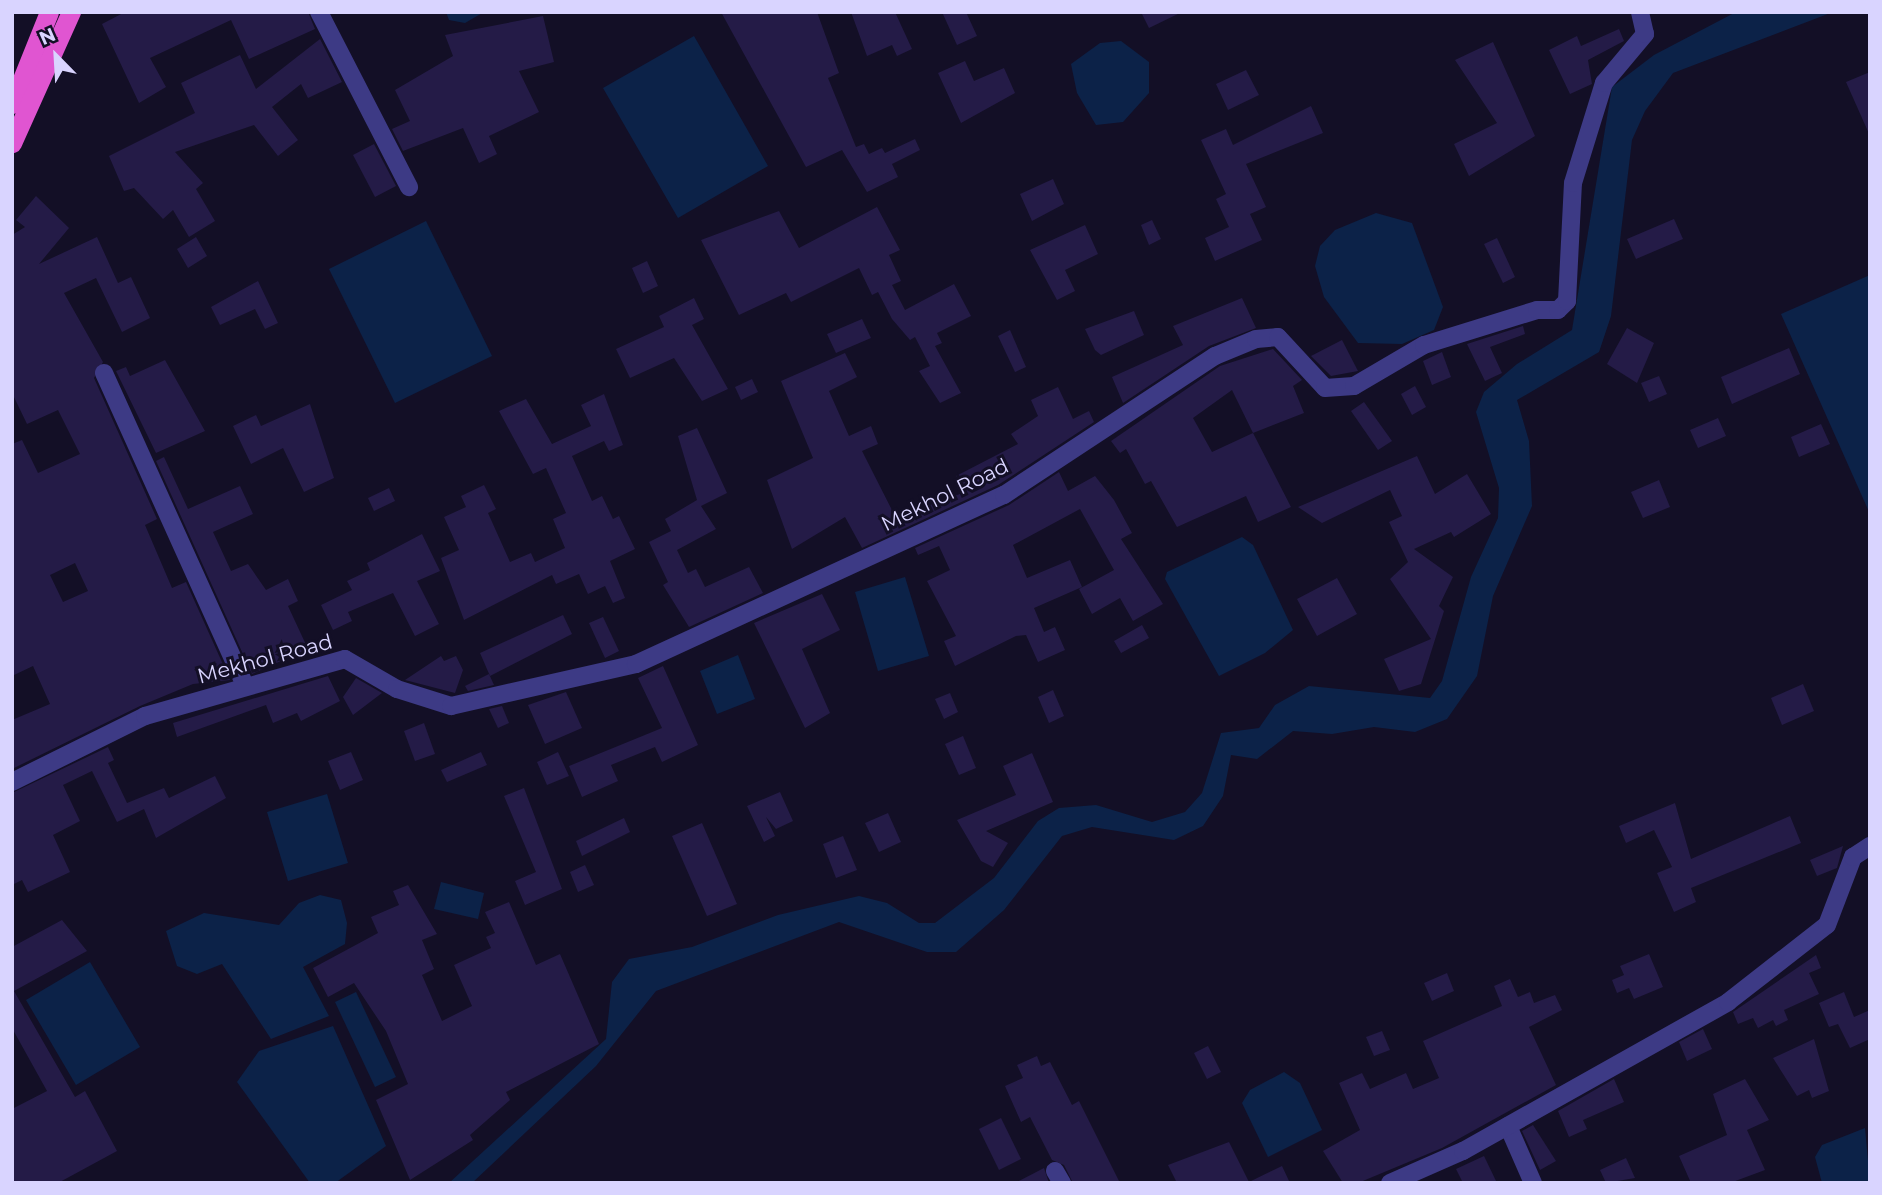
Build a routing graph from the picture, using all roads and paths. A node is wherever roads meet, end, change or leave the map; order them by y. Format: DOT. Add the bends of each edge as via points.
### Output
graph roads {
  1 [pos="49,12"];
  2 [pos="71,12"];
  3 [pos="319,12"];
  4 [pos="1640,12"];
  5 [pos="17,86"];
  6 [pos="12,104"];
  7 [pos="12,143"];
  8 [pos="409,187"];
  9 [pos="104,373"];
  10 [pos="245,685"];
  11 [pos="12,782"];
  12 [pos="1870,846"];
  13 [pos="1508,1126"];
  14 [pos="1390,1183"];
  15 [pos="1533,1183"];
  1 -- 5 [label="highway"];
  2 -- 7 [label="highway"];
  3 -- 8 [label="street"];
  4 -- 10 [label="street, Mekhol Road" via="1645,34 1604,83 1573,183 1567,301 1558,310 1536,310 1424,345 1354,386 1325,388 1278,337 1256,339 1215,356 1004,495 636,664 452,706 397,689 345,659"];
  5 -- 6 [label="highway"];
  9 -- 10 [label="street"];
  10 -- 11 [label="street, Mekhol Road" via="145,716"];
  12 -- 13 [label="street" via="1853,857 1827,925 1728,1002"];
  13 -- 14 [label="street"];
  13 -- 15 [label="street"];
}
